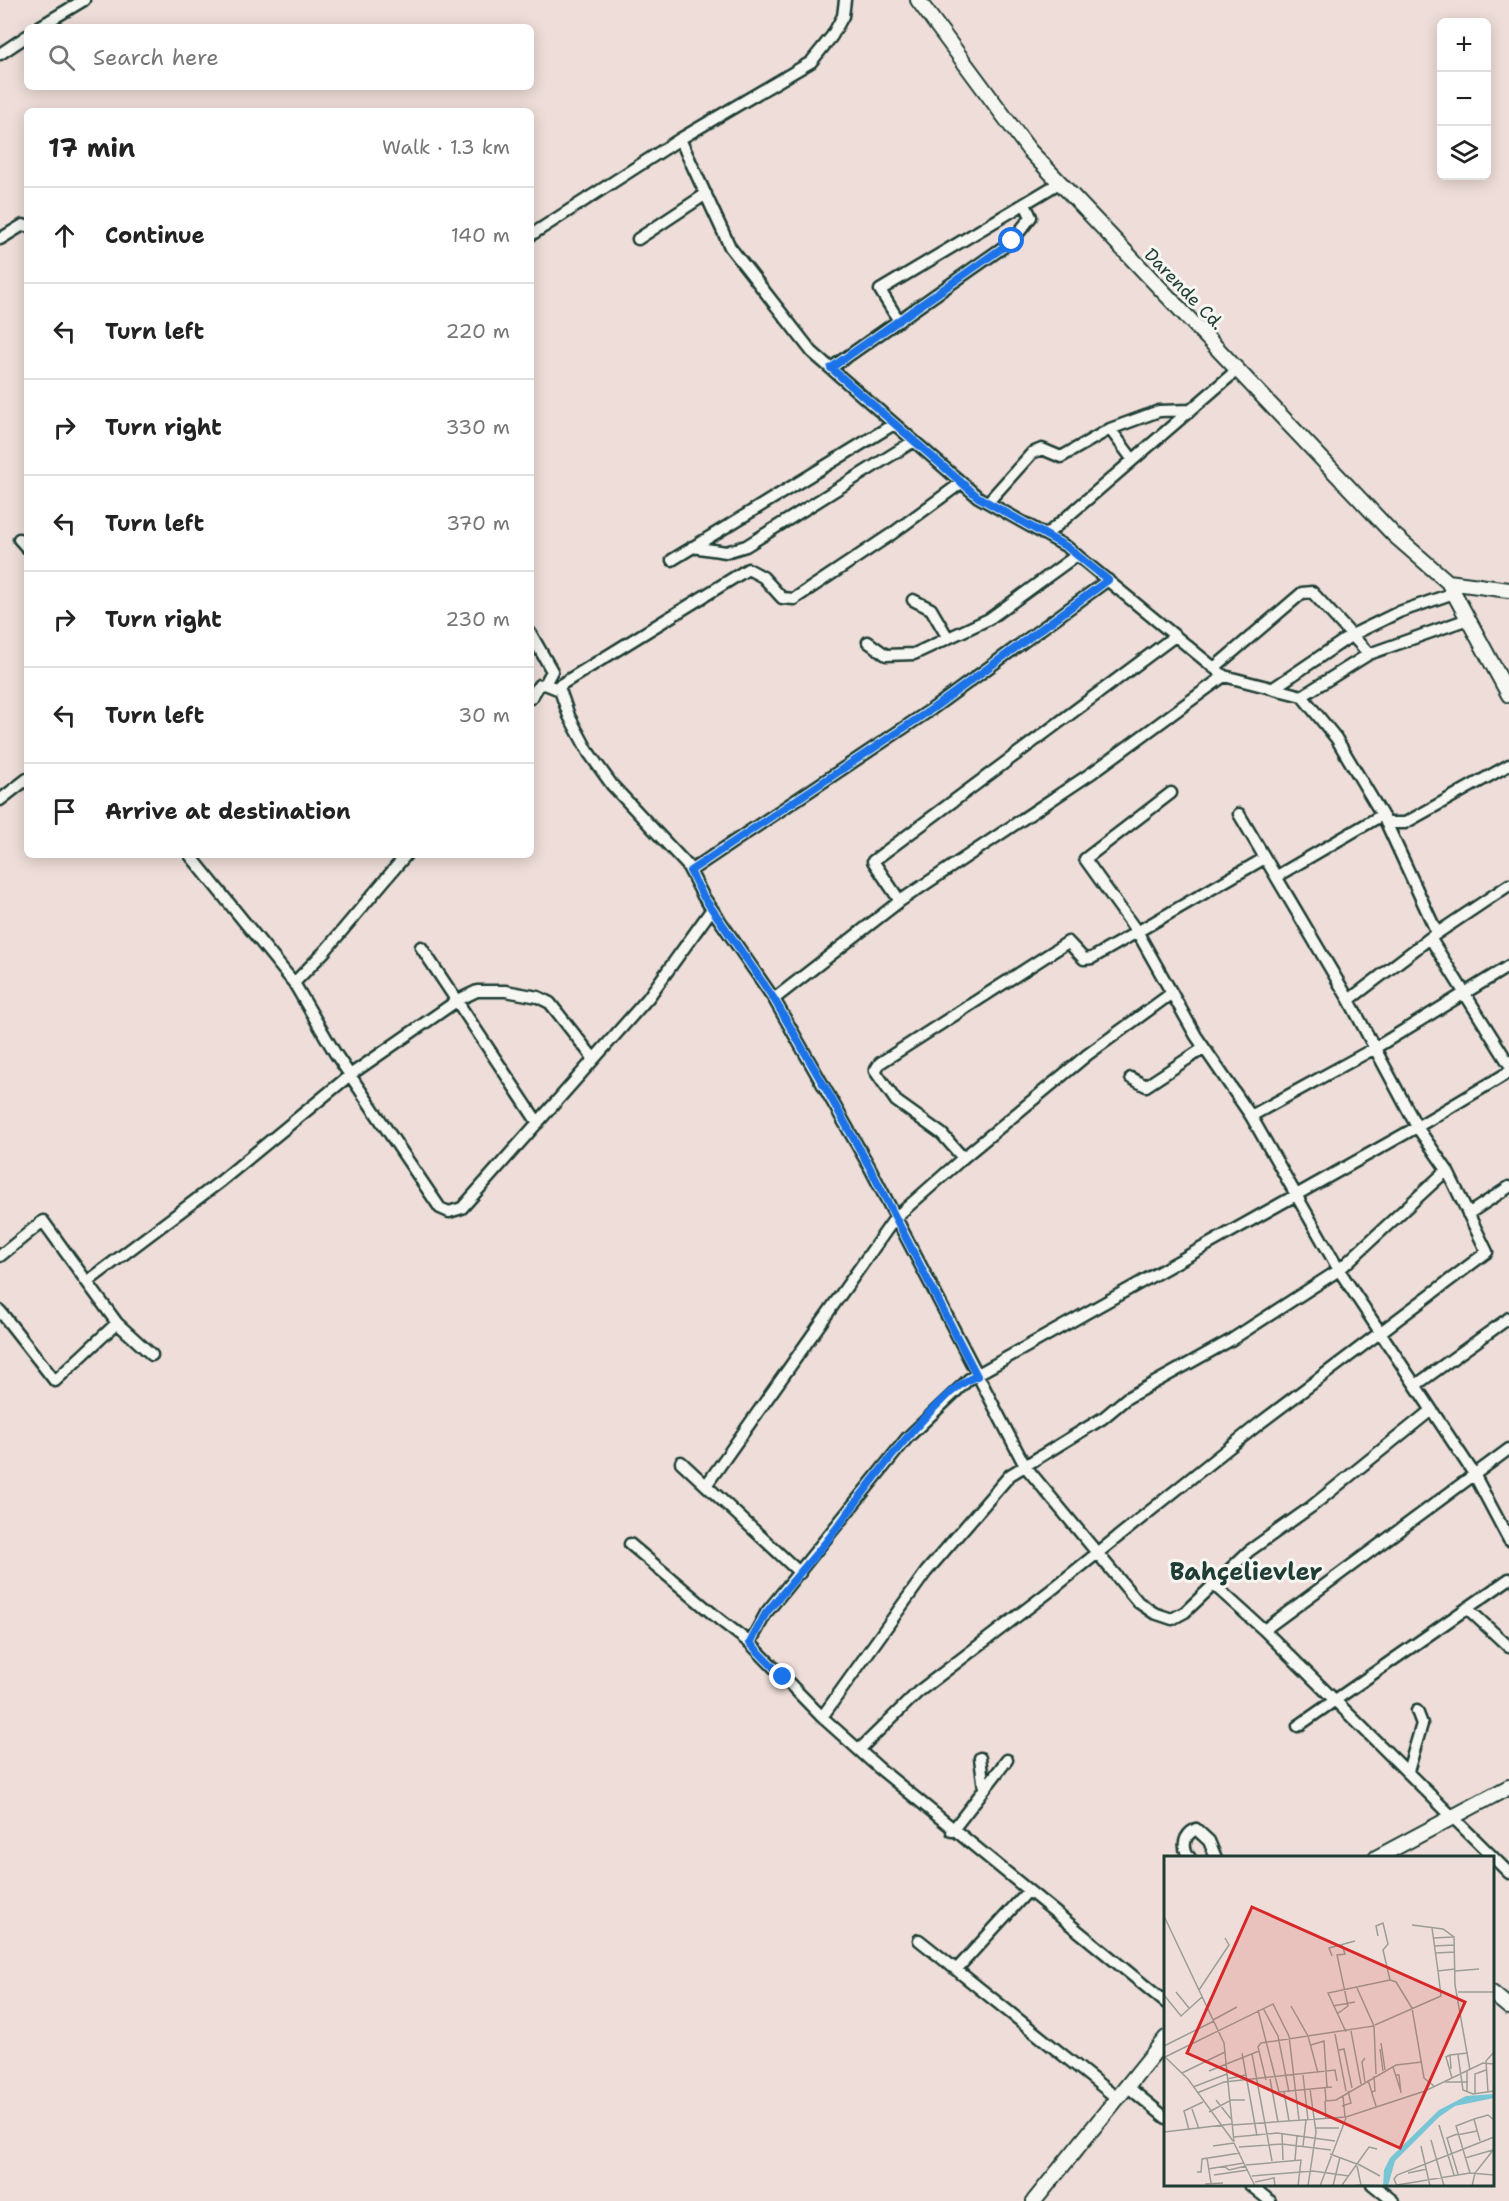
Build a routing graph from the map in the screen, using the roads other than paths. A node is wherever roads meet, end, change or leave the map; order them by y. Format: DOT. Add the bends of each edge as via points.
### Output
graph roads {
  1 [pos="84,0"];
  2 [pos="845,0"];
  3 [pos="918,0"];
  4 [pos="44,24"];
  5 [pos="24,38"];
  6 [pos="0,54"];
  7 [pos="680,139"];
  8 [pos="1059,183"];
  9 [pos="706,194"];
  10 [pos="1025,204"];
  11 [pos="24,225"];
  12 [pos="534,233"];
  13 [pos="0,239"];
  14 [pos="638,239"];
  15 [pos="899,321"];
  16 [pos="831,368"];
  17 [pos="1237,370"];
  18 [pos="1190,410"];
  19 [pos="894,424"];
  20 [pos="1110,429"];
  21 [pos="914,441"];
  22 [pos="1133,460"];
  23 [pos="961,483"];
  24 [pos="988,502"];
  25 [pos="1046,535"];
  26 [pos="19,538"];
  27 [pos="24,544"];
  28 [pos="692,547"];
  29 [pos="1077,555"];
  30 [pos="672,560"];
  31 [pos="1108,580"];
  32 [pos="1451,587"];
  33 [pos="1509,590"];
  34 [pos="913,600"];
  35 [pos="1468,619"];
  36 [pos="1352,634"];
  37 [pos="1175,636"];
  38 [pos="948,638"];
  39 [pos="534,639"];
  40 [pos="868,642"];
  41 [pos="1369,654"];
  42 [pos="1214,668"];
  43 [pos="1224,676"];
  44 [pos="545,684"];
  45 [pos="557,687"];
  46 [pos="1275,687"];
  47 [pos="534,693"];
  48 [pos="1509,695"];
  49 [pos="1302,696"];
  50 [pos="1509,765"];
  51 [pos="24,781"];
  52 [pos="1172,793"];
  53 [pos="0,800"];
  54 [pos="1239,814"];
  55 [pos="1384,819"];
  56 [pos="192,858"];
  57 [pos="403,858"];
  58 [pos="1265,858"];
  59 [pos="690,871"];
  60 [pos="1277,876"];
  61 [pos="1509,885"];
  62 [pos="900,901"];
  63 [pos="712,909"];
  64 [pos="1138,933"];
  65 [pos="1434,935"];
  66 [pos="421,947"];
  67 [pos="1509,966"];
  68 [pos="294,983"];
  69 [pos="1464,992"];
  70 [pos="1172,993"];
  71 [pos="774,999"];
  72 [pos="1349,1000"];
  73 [pos="455,1002"];
  74 [pos="1204,1048"];
  75 [pos="1375,1048"];
  76 [pos="594,1059"];
  77 [pos="1509,1064"];
  78 [pos="1509,1072"];
  79 [pos="350,1075"];
  80 [pos="1131,1078"];
  81 [pos="1251,1116"];
  82 [pos="538,1123"];
  83 [pos="1417,1127"];
  84 [pos="963,1158"];
  85 [pos="1447,1170"];
  86 [pos="1509,1187"];
  87 [pos="1294,1194"];
  88 [pos="1468,1214"];
  89 [pos="895,1218"];
  90 [pos="0,1256"];
  91 [pos="1339,1270"];
  92 [pos="87,1282"];
  93 [pos="0,1311"];
  94 [pos="1509,1318"];
  95 [pos="117,1323"];
  96 [pos="1382,1332"];
  97 [pos="152,1355"];
  98 [pos="977,1376"];
  99 [pos="1416,1385"];
  100 [pos="1430,1411"];
  101 [pos="1509,1449"];
  102 [pos="681,1462"];
  103 [pos="1025,1466"];
  104 [pos="1474,1474"];
  105 [pos="707,1484"];
  106 [pos="1509,1540"];
  107 [pos="630,1544"];
  108 [pos="1096,1553"];
  109 [pos="800,1573"];
  110 [pos="1509,1580"];
  111 [pos="1214,1585"];
  112 [pos="1467,1608"];
  113 [pos="1264,1630"];
  114 [pos="750,1643"];
  115 [pos="1509,1647"];
  116 [pos="1336,1701"];
  117 [pos="1417,1711"];
  118 [pos="822,1717"];
  119 [pos="1298,1726"];
  120 [pos="859,1750"];
  121 [pos="980,1758"];
  122 [pos="1007,1760"];
  123 [pos="1408,1771"];
  124 [pos="1509,1787"];
  125 [pos="984,1788"];
  126 [pos="1454,1816"];
  127 [pos="952,1831"];
  128 [pos="1189,1856"];
  129 [pos="1216,1856"];
  130 [pos="1378,1856"];
  131 [pos="1493,1856"];
  132 [pos="1494,1857"];
  133 [pos="1509,1873"];
  134 [pos="1028,1891"];
  135 [pos="919,1940"];
  136 [pos="956,1970"];
  137 [pos="1494,1995"];
  138 [pos="1164,2001"];
  139 [pos="1509,2007"];
  140 [pos="1164,2041"];
  141 [pos="1128,2087"];
  142 [pos="1118,2099"];
  143 [pos="1164,2116"];
  144 [pos="1251,2186"];
  145 [pos="1374,2186"];
  146 [pos="1034,2201"];
  147 [pos="1270,2201"];
  148 [pos="1393,2201"];
  1 -- 4 [label="street"];
  2 -- 7 [label="street" via="843,16 811,62"];
  3 -- 8 [label="street, Darende Cd." via="1029,150"];
  5 -- 6 [label="street"];
  7 -- 9 [label="street"];
  7 -- 12 [label="street"];
  8 -- 10 [label="street"];
  8 -- 17 [label="street, Darende Cd."];
  9 -- 14 [label="street"];
  9 -- 16 [label="street" via="730,247 812,352"];
  10 -- 15 [label="street" via="1031,217 1012,241"];
  10 -- 15 [label="street" via="880,290"];
  11 -- 13 [label="street"];
  15 -- 16 [label="street"];
  16 -- 19 [label="street"];
  17 -- 18 [label="street"];
  17 -- 32 [label="street, Darende Cd." via="1395,535"];
  18 -- 20 [label="street" via="1159,411"];
  18 -- 22 [label="street"];
  19 -- 21 [label="street"];
  19 -- 28 [label="street"];
  20 -- 22 [label="street"];
  20 -- 24 [label="street" via="1061,457 1042,449 1032,453"];
  21 -- 23 [label="street"];
  21 -- 28 [label="street" via="746,546 726,552"];
  22 -- 25 [label="street"];
  23 -- 24 [label="street"];
  23 -- 45 [label="street" via="794,599 782,598 763,577 748,569"];
  24 -- 25 [label="street"];
  25 -- 29 [label="street"];
  26 -- 27 [label="street"];
  28 -- 30 [label="street"];
  29 -- 31 [label="street"];
  29 -- 38 [label="street" via="989,620"];
  31 -- 37 [label="street"];
  31 -- 59 [label="street" via="932,709"];
  32 -- 33 [label="street"];
  32 -- 35 [label="street"];
  32 -- 36 [label="street"];
  34 -- 38 [label="street" via="931,609"];
  35 -- 41 [label="street"];
  35 -- 48 [label="street"];
  36 -- 41 [label="street"];
  36 -- 42 [label="street" via="1312,592 1302,593"];
  36 -- 46 [label="street"];
  37 -- 42 [label="street"];
  37 -- 62 [label="street" via="873,861"];
  38 -- 40 [label="street" via="914,654 900,656 886,655"];
  39 -- 44 [label="street" via="552,671"];
  41 -- 49 [label="street"];
  42 -- 43 [label="street"];
  43 -- 46 [label="street"];
  43 -- 62 [label="street" via="1093,772"];
  44 -- 45 [label="street"];
  44 -- 47 [label="street" via="539,685"];
  45 -- 59 [label="street" via="577,733 612,785"];
  46 -- 49 [label="street"];
  49 -- 55 [label="street" via="1336,738"];
  50 -- 55 [label="street" via="1405,823"];
  51 -- 53 [label="street"];
  52 -- 64 [label="street" via="1085,859"];
  54 -- 58 [label="street"];
  55 -- 60 [label="street"];
  55 -- 65 [label="street"];
  56 -- 68 [label="street"];
  57 -- 68 [label="street"];
  58 -- 60 [label="street"];
  58 -- 64 [label="street"];
  59 -- 63 [label="street"];
  60 -- 72 [label="street"];
  61 -- 65 [label="street"];
  62 -- 71 [label="street"];
  63 -- 71 [label="street"];
  63 -- 76 [label="street" via="648,998"];
  64 -- 70 [label="street"];
  64 -- 84 [label="street" via="1092,958 1084,959 1068,942 880,1064 875,1071 896,1101 942,1134"];
  65 -- 69 [label="street"];
  65 -- 72 [label="street"];
  66 -- 73 [label="street"];
  67 -- 69 [label="street"];
  68 -- 79 [label="street"];
  69 -- 75 [label="street"];
  69 -- 77 [label="street"];
  70 -- 74 [label="street"];
  70 -- 84 [label="street" via="1087,1055"];
  71 -- 89 [label="street"];
  72 -- 75 [label="street"];
  73 -- 76 [label="street" via="477,991 538,998 550,1003"];
  73 -- 79 [label="street"];
  73 -- 82 [label="street"];
  74 -- 80 [label="street" via="1146,1086"];
  74 -- 81 [label="street"];
  75 -- 81 [label="street"];
  75 -- 83 [label="street"];
  76 -- 82 [label="street"];
  78 -- 83 [label="street"];
  79 -- 82 [label="street" via="440,1208 449,1212 462,1208"];
  79 -- 92 [label="street" via="221,1181"];
  81 -- 87 [label="street"];
  83 -- 85 [label="street"];
  83 -- 87 [label="street"];
  84 -- 89 [label="street"];
  85 -- 88 [label="street"];
  85 -- 91 [label="street"];
  86 -- 88 [label="street"];
  87 -- 91 [label="street"];
  87 -- 98 [label="street"];
  88 -- 96 [label="street" via="1487,1251"];
  89 -- 98 [label="street"];
  89 -- 105 [label="street"];
  90 -- 92 [label="street" via="43,1221"];
  91 -- 96 [label="street"];
  91 -- 103 [label="street" via="1231,1340 1127,1398 1103,1418"];
  92 -- 95 [label="street"];
  93 -- 95 [label="street" via="55,1381"];
  94 -- 99 [label="street"];
  95 -- 97 [label="street"];
  96 -- 99 [label="street"];
  96 -- 108 [label="street"];
  98 -- 103 [label="street"];
  98 -- 109 [label="street" via="945,1400 907,1438"];
  99 -- 100 [label="street"];
  100 -- 104 [label="street"];
  100 -- 111 [label="street" via="1250,1551"];
  101 -- 104 [label="street"];
  102 -- 105 [label="street"];
  103 -- 108 [label="street"];
  103 -- 118 [label="street" via="1002,1483 926,1572"];
  104 -- 106 [label="street"];
  104 -- 113 [label="street"];
  105 -- 109 [label="street"];
  107 -- 114 [label="street"];
  108 -- 111 [label="street" via="1138,1602 1172,1619 1197,1603"];
  108 -- 120 [label="street" via="918,1692"];
  109 -- 114 [label="street" via="766,1613"];
  110 -- 112 [label="street"];
  111 -- 113 [label="street"];
  112 -- 115 [label="street"];
  112 -- 116 [label="street"];
  113 -- 116 [label="street"];
  114 -- 118 [label="street"];
  116 -- 119 [label="street"];
  116 -- 123 [label="street"];
  117 -- 123 [label="street" via="1422,1724"];
  118 -- 120 [label="street"];
  120 -- 127 [label="street"];
  121 -- 125 [label="street"];
  122 -- 125 [label="street"];
  123 -- 126 [label="street"];
  124 -- 126 [label="street"];
  125 -- 127 [label="street"];
  126 -- 130 [label="street"];
  126 -- 131 [label="street"];
  127 -- 134 [label="street"];
  128 -- 129 [label="street" via="1184,1848 1186,1837 1196,1829 1209,1841"];
  132 -- 133 [label="street"];
  134 -- 136 [label="street"];
  134 -- 138 [label="street"];
  135 -- 136 [label="street"];
  136 -- 142 [label="street"];
  137 -- 139 [label="street"];
  140 -- 141 [label="street"];
  141 -- 142 [label="street"];
  141 -- 143 [label="street"];
  142 -- 146 [label="street"];
  144 -- 147 [label="street"];
  145 -- 148 [label="street"];
}
